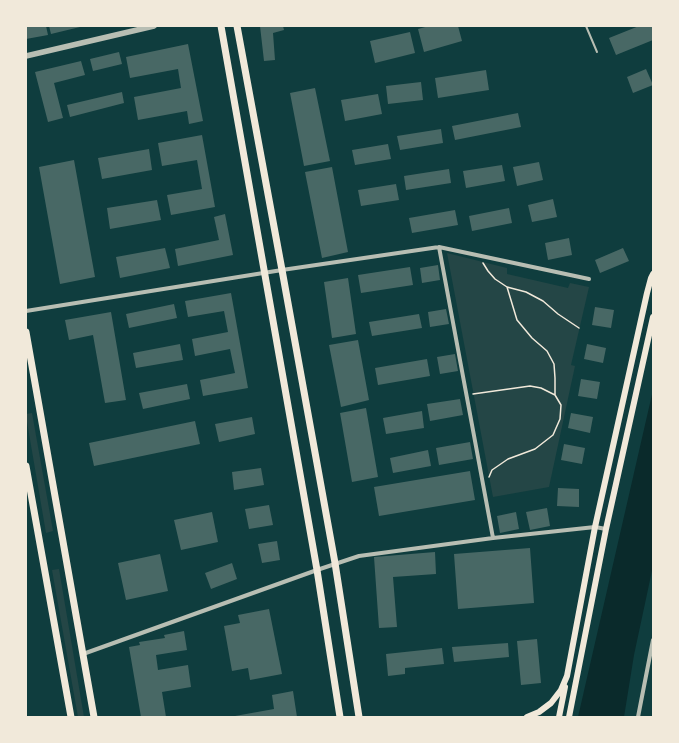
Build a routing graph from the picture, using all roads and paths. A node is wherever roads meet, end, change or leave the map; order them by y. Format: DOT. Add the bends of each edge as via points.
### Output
graph roads {
  1 [pos="154,26"];
  2 [pos="221,26"];
  3 [pos="237,26"];
  4 [pos="586,26"];
  5 [pos="597,52"];
  6 [pos="26,56"];
  7 [pos="439,247"];
  8 [pos="483,262"];
  9 [pos="282,270"];
  10 [pos="265,272"];
  11 [pos="653,274"];
  12 [pos="589,279"];
  13 [pos="507,287"];
  14 [pos="26,311"];
  15 [pos="653,317"];
  16 [pos="579,328"];
  17 [pos="26,332"];
  18 [pos="473,394"];
  19 [pos="556,395"];
  20 [pos="26,466"];
  21 [pos="27,476"];
  22 [pos="489,477"];
  23 [pos="594,527"];
  24 [pos="606,529"];
  25 [pos="493,538"];
  26 [pos="335,563"];
  27 [pos="316,570"];
  28 [pos="653,640"];
  29 [pos="83,654"];
  30 [pos="567,676"];
  31 [pos="359,716"];
  32 [pos="71,717"];
  33 [pos="94,717"];
  34 [pos="340,717"];
  35 [pos="527,717"];
  36 [pos="559,717"];
  37 [pos="569,717"];
  38 [pos="638,717"];
  1 -- 6 [label="street"];
  2 -- 10 [label="main road"];
  3 -- 9 [label="main road"];
  4 -- 5 [label="lane"];
  7 -- 9 [label="street"];
  7 -- 12 [label="street"];
  7 -- 25 [label="street"];
  8 -- 13 [label="path" via="488,271"];
  9 -- 10 [label="street"];
  9 -- 26 [label="main road"];
  10 -- 14 [label="street"];
  10 -- 27 [label="main road"];
  11 -- 23 [label="main road"];
  13 -- 16 [label="path" via="526,292 543,301"];
  13 -- 19 [label="path" via="517,320 547,351 554,364"];
  15 -- 24 [label="main road"];
  17 -- 29 [label="main road"];
  18 -- 19 [label="path" via="530,386"];
  19 -- 22 [label="path" via="562,405 553,436 535,449 508,459 492,470"];
  20 -- 21 [label="main road"];
  21 -- 32 [label="main road"];
  23 -- 24 [label="street"];
  23 -- 25 [label="street"];
  23 -- 30 [label="main road"];
  24 -- 37 [label="main road"];
  25 -- 26 [label="street" via="359,556"];
  26 -- 27 [label="street"];
  26 -- 31 [label="main road"];
  27 -- 29 [label="street"];
  27 -- 34 [label="main road"];
  28 -- 38 [label="street"];
  29 -- 33 [label="main road"];
  30 -- 35 [label="main road" via="551,703"];
  30 -- 36 [label="main road"];
}
